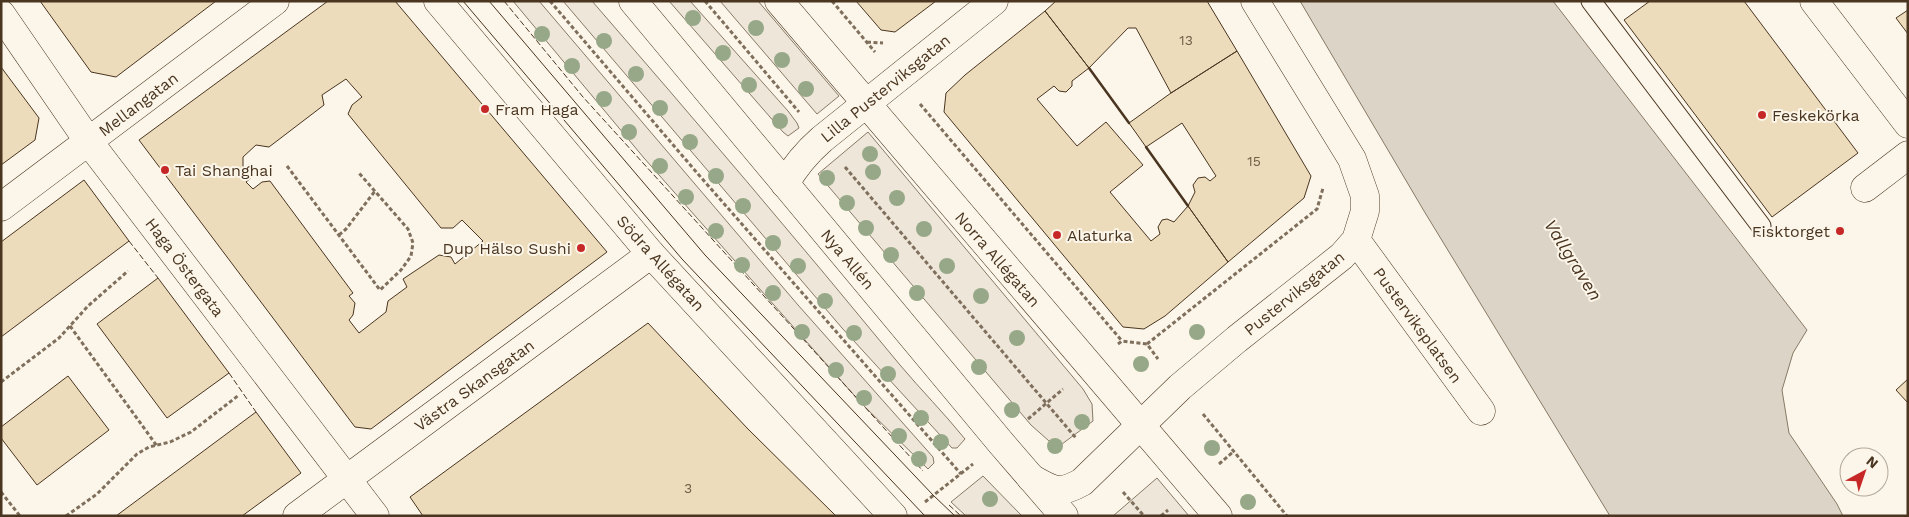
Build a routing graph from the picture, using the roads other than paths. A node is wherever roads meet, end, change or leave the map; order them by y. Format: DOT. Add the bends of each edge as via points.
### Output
graph roads {
  1 [pos="275,1"];
  2 [pos="438,1"];
  3 [pos="633,1"];
  4 [pos="778,1"];
  5 [pos="994,1"];
  6 [pos="1255,1"];
  7 [pos="1591,1"];
  8 [pos="1814,1"];
  9 [pos="1,14"];
  10 [pos="866,104"];
  11 [pos="1908,124"];
  12 [pos="89,142"];
  13 [pos="1908,155"];
  14 [pos="785,184"];
  15 [pos="1865,188"];
  16 [pos="1,207"];
  17 [pos="1761,226"];
  18 [pos="1356,240"];
  19 [pos="651,254"];
  20 [pos="1480,410"];
  21 [pos="1140,424"];
  22 [pos="1031,478"];
  23 [pos="348,479"];
  24 [pos="297,516"];
  25 [pos="375,516"];
  26 [pos="893,516"];
  27 [pos="1064,516"];
  28 [pos="1218,516"];
  1 -- 12 [label="street, Mellangatan"];
  2 -- 19 [label="street, Södra Allégatan"];
  3 -- 14 [label="street, Nya Allén"];
  4 -- 10 [label="street, Norra Allégatan"];
  5 -- 10 [label="street, Lilla Pusterviksgatan"];
  6 -- 18 [label="street, Pusterviksgatan" via="1352,160 1365,196 1365,211"];
  7 -- 17 [label="lane"];
  8 -- 11 [label="street"];
  9 -- 12 [label="street, Haga Östergata"];
  10 -- 14 [label="street, Lilla Pusterviksgatan" via="806,153"];
  10 -- 21 [label="street, Norra Allégatan"];
  12 -- 16 [label="street, Mellangatan"];
  12 -- 23 [label="street, Haga Östergata"];
  13 -- 15 [label="street"];
  14 -- 22 [label="street, Nya Allén"];
  18 -- 20 [label="street, Pusterviksplatsen"];
  18 -- 21 [label="street, Pusterviksgatan" via="1342,256 1237,339"];
  19 -- 23 [label="street, Västra Skansgatan"];
  19 -- 26 [label="street, Södra Allégatan"];
  21 -- 22 [label="street" via="1082,482 1068,490 1051,490"];
  21 -- 28 [label="street, Norra Allégatan"];
  22 -- 27 [label="street, Nya Allén"];
  23 -- 24 [label="street, Västra Skansgatan"];
  23 -- 25 [label="street, Haga Östergata"];
}
